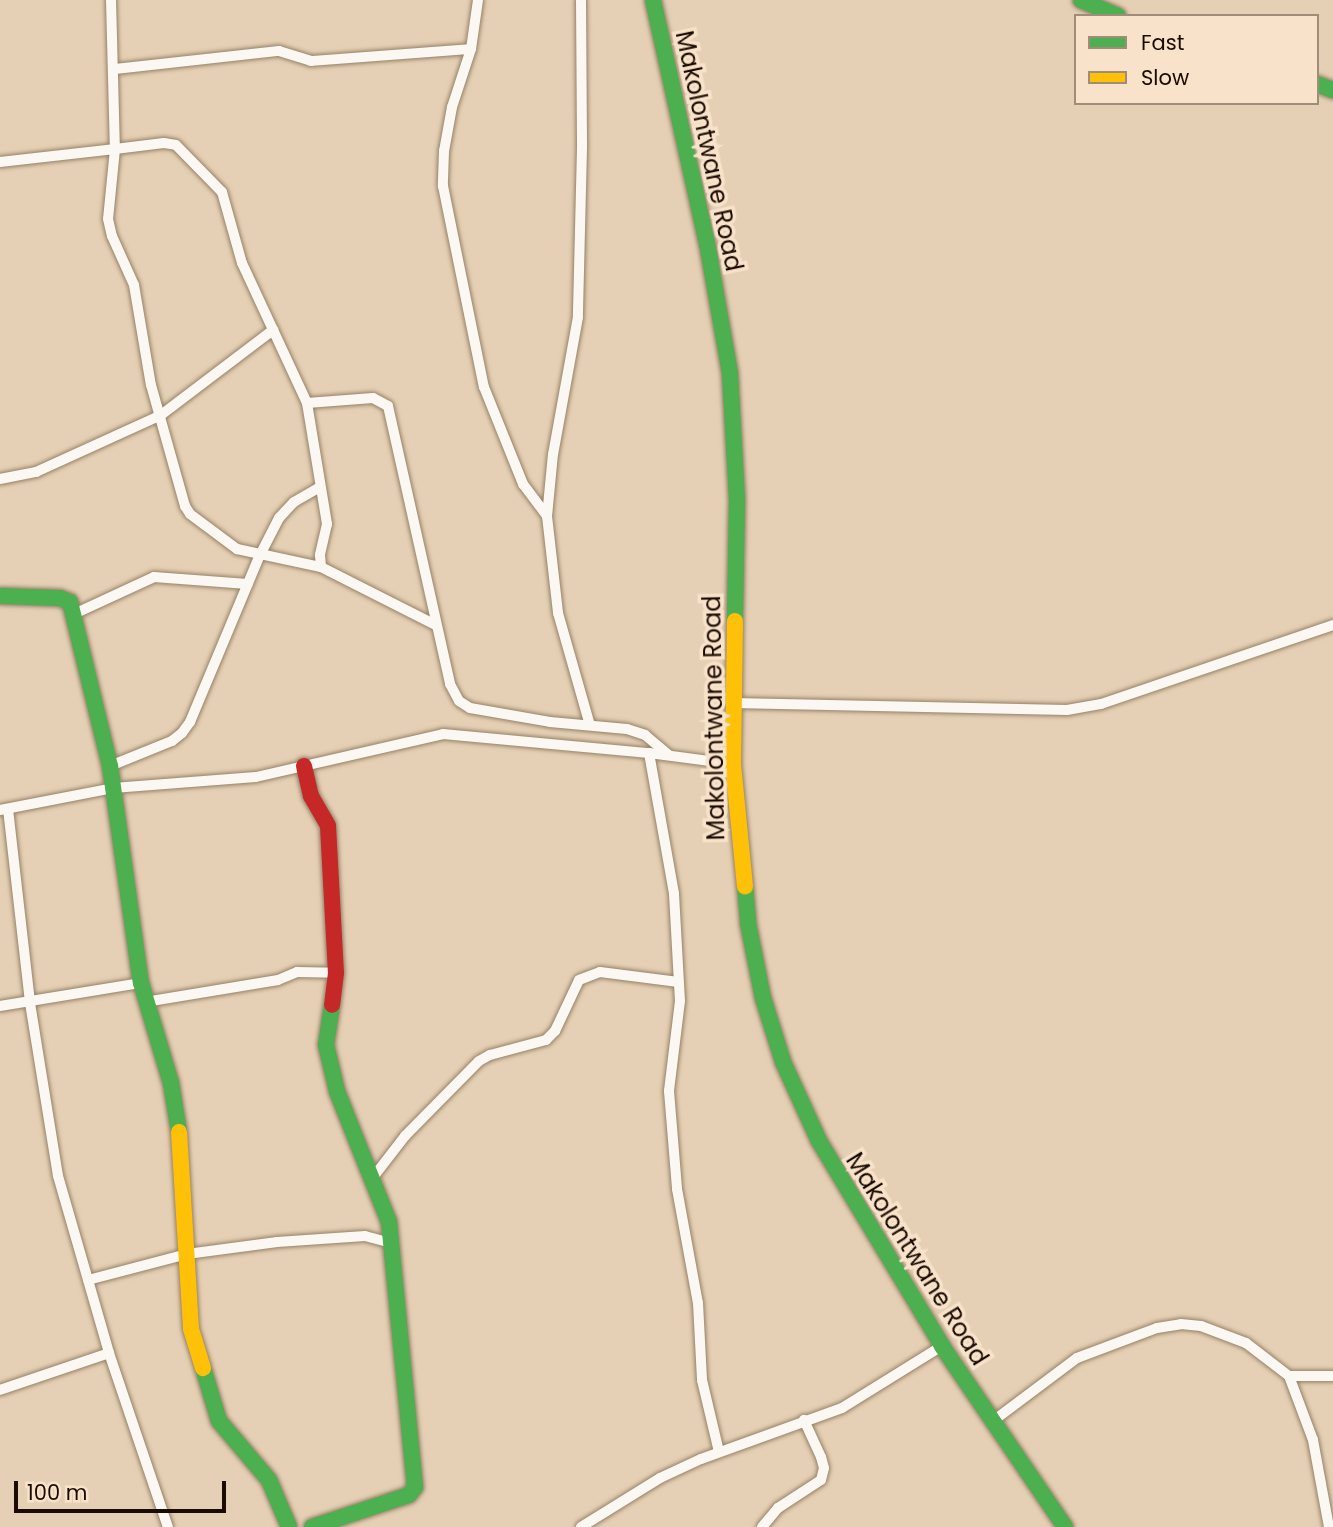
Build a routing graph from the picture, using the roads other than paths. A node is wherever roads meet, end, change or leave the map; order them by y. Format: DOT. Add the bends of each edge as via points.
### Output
graph roads {
  1 [pos="111,0"];
  2 [pos="478,0"];
  3 [pos="582,0"];
  4 [pos="653,0"];
  5 [pos="1081,0"];
  6 [pos="1113,14"];
  7 [pos="471,49"];
  8 [pos="115,69"];
  9 [pos="115,149"];
  10 [pos="0,162"];
  11 [pos="273,330"];
  12 [pos="307,403"];
  13 [pos="161,415"];
  14 [pos="0,479"];
  15 [pos="320,487"];
  16 [pos="547,516"];
  17 [pos="260,555"];
  18 [pos="321,567"];
  19 [pos="248,584"];
  20 [pos="0,596"];
  21 [pos="74,614"];
  22 [pos="436,625"];
  23 [pos="1333,625"];
  24 [pos="733,703"];
  25 [pos="590,726"];
  26 [pos="649,753"];
  27 [pos="670,755"];
  28 [pos="733,764"];
  29 [pos="110,766"];
  30 [pos="304,766"];
  31 [pos="113,788"];
  32 [pos="4,810"];
  33 [pos="336,973"];
  34 [pos="678,982"];
  35 [pos="141,983"];
  36 [pos="145,1002"];
  37 [pos="30,1003"];
  38 [pos="0,1006"];
  39 [pos="371,1180"];
  40 [pos="392,1243"];
  41 [pos="187,1254"];
  42 [pos="88,1280"];
  43 [pos="942,1346"];
  44 [pos="109,1353"];
  45 [pos="1289,1376"];
  46 [pos="1333,1376"];
  47 [pos="0,1390"];
  48 [pos="804,1420"];
  49 [pos="993,1421"];
  50 [pos="719,1452"];
  51 [pos="168,1527"];
  52 [pos="289,1527"];
  53 [pos="312,1527"];
  54 [pos="581,1527"];
  55 [pos="762,1527"];
  56 [pos="1065,1527"];
  57 [pos="1329,1527"];
  1 -- 8 [label="street"];
  2 -- 7 [label="street"];
  3 -- 16 [label="street" via="578,317 553,454"];
  4 -- 24 [label="street, Makolontwane Road" via="707,243 730,374 737,501"];
  5 -- 6 [label="street"];
  7 -- 8 [label="street" via="311,61 279,51"];
  7 -- 16 [label="street" via="452,107 443,186 484,387 523,484"];
  8 -- 9 [label="street"];
  9 -- 10 [label="street"];
  9 -- 11 [label="street" via="164,142 176,145 222,192 242,263"];
  9 -- 13 [label="street" via="110,228 134,285 151,385"];
  11 -- 12 [label="street"];
  11 -- 13 [label="street"];
  12 -- 15 [label="street"];
  12 -- 22 [label="street" via="373,398 388,406"];
  13 -- 14 [label="street" via="37,472"];
  13 -- 17 [label="street" via="185,506 237,549"];
  15 -- 17 [label="street" via="294,502 279,518"];
  15 -- 18 [label="street" via="327,524"];
  16 -- 25 [label="street" via="558,613"];
  17 -- 18 [label="street"];
  17 -- 19 [label="street"];
  18 -- 22 [label="street"];
  19 -- 21 [label="street" via="154,577"];
  19 -- 29 [label="street" via="182,733"];
  20 -- 21 [label="street" via="66,599"];
  21 -- 29 [label="street"];
  22 -- 25 [label="street" via="450,684 459,701 470,708"];
  23 -- 24 [label="street" via="1101,704 1067,710"];
  24 -- 28 [label="street, Makolontwane Road"];
  25 -- 27 [label="street" via="645,735"];
  26 -- 27 [label="street"];
  26 -- 30 [label="street" via="443,734"];
  26 -- 34 [label="street" via="674,894"];
  27 -- 28 [label="street"];
  28 -- 43 [label="street, Makolontwane Road" via="748,923 763,998 783,1062 818,1141"];
  29 -- 31 [label="street"];
  30 -- 31 [label="street" via="256,777"];
  30 -- 33 [label="street" via="311,796 329,835"];
  31 -- 32 [label="street"];
  31 -- 35 [label="street"];
  32 -- 37 [label="street"];
  33 -- 36 [label="street" via="297,972 278,980"];
  33 -- 39 [label="street" via="326,1045 337,1091"];
  34 -- 39 [label="street" via="600,972 579,979 555,1031 546,1040 480,1061 405,1136"];
  34 -- 50 [label="street" via="679,1021 669,1091 677,1189 698,1303 702,1380"];
  35 -- 36 [label="street"];
  35 -- 37 [label="street"];
  36 -- 41 [label="street" via="173,1097"];
  37 -- 38 [label="street"];
  37 -- 42 [label="street" via="58,1176"];
  39 -- 40 [label="street" via="389,1222"];
  40 -- 41 [label="street" via="365,1236"];
  40 -- 53 [label="street" via="415,1487 409,1495"];
  41 -- 42 [label="street"];
  41 -- 52 [label="street" via="191,1329 205,1384 219,1421 269,1480"];
  42 -- 44 [label="street"];
  43 -- 48 [label="street" via="842,1408"];
  43 -- 49 [label="street, Makolontwane Road"];
  44 -- 47 [label="street"];
  44 -- 51 [label="street"];
  45 -- 46 [label="street"];
  45 -- 49 [label="street" via="1246,1343 1201,1326 1181,1324 1157,1328 1077,1358"];
  45 -- 57 [label="street" via="1313,1440"];
  48 -- 50 [label="street"];
  48 -- 55 [label="street" via="821,1457 821,1480 778,1508"];
  49 -- 56 [label="street, Makolontwane Road"];
  50 -- 54 [label="street" via="660,1478"];
}
